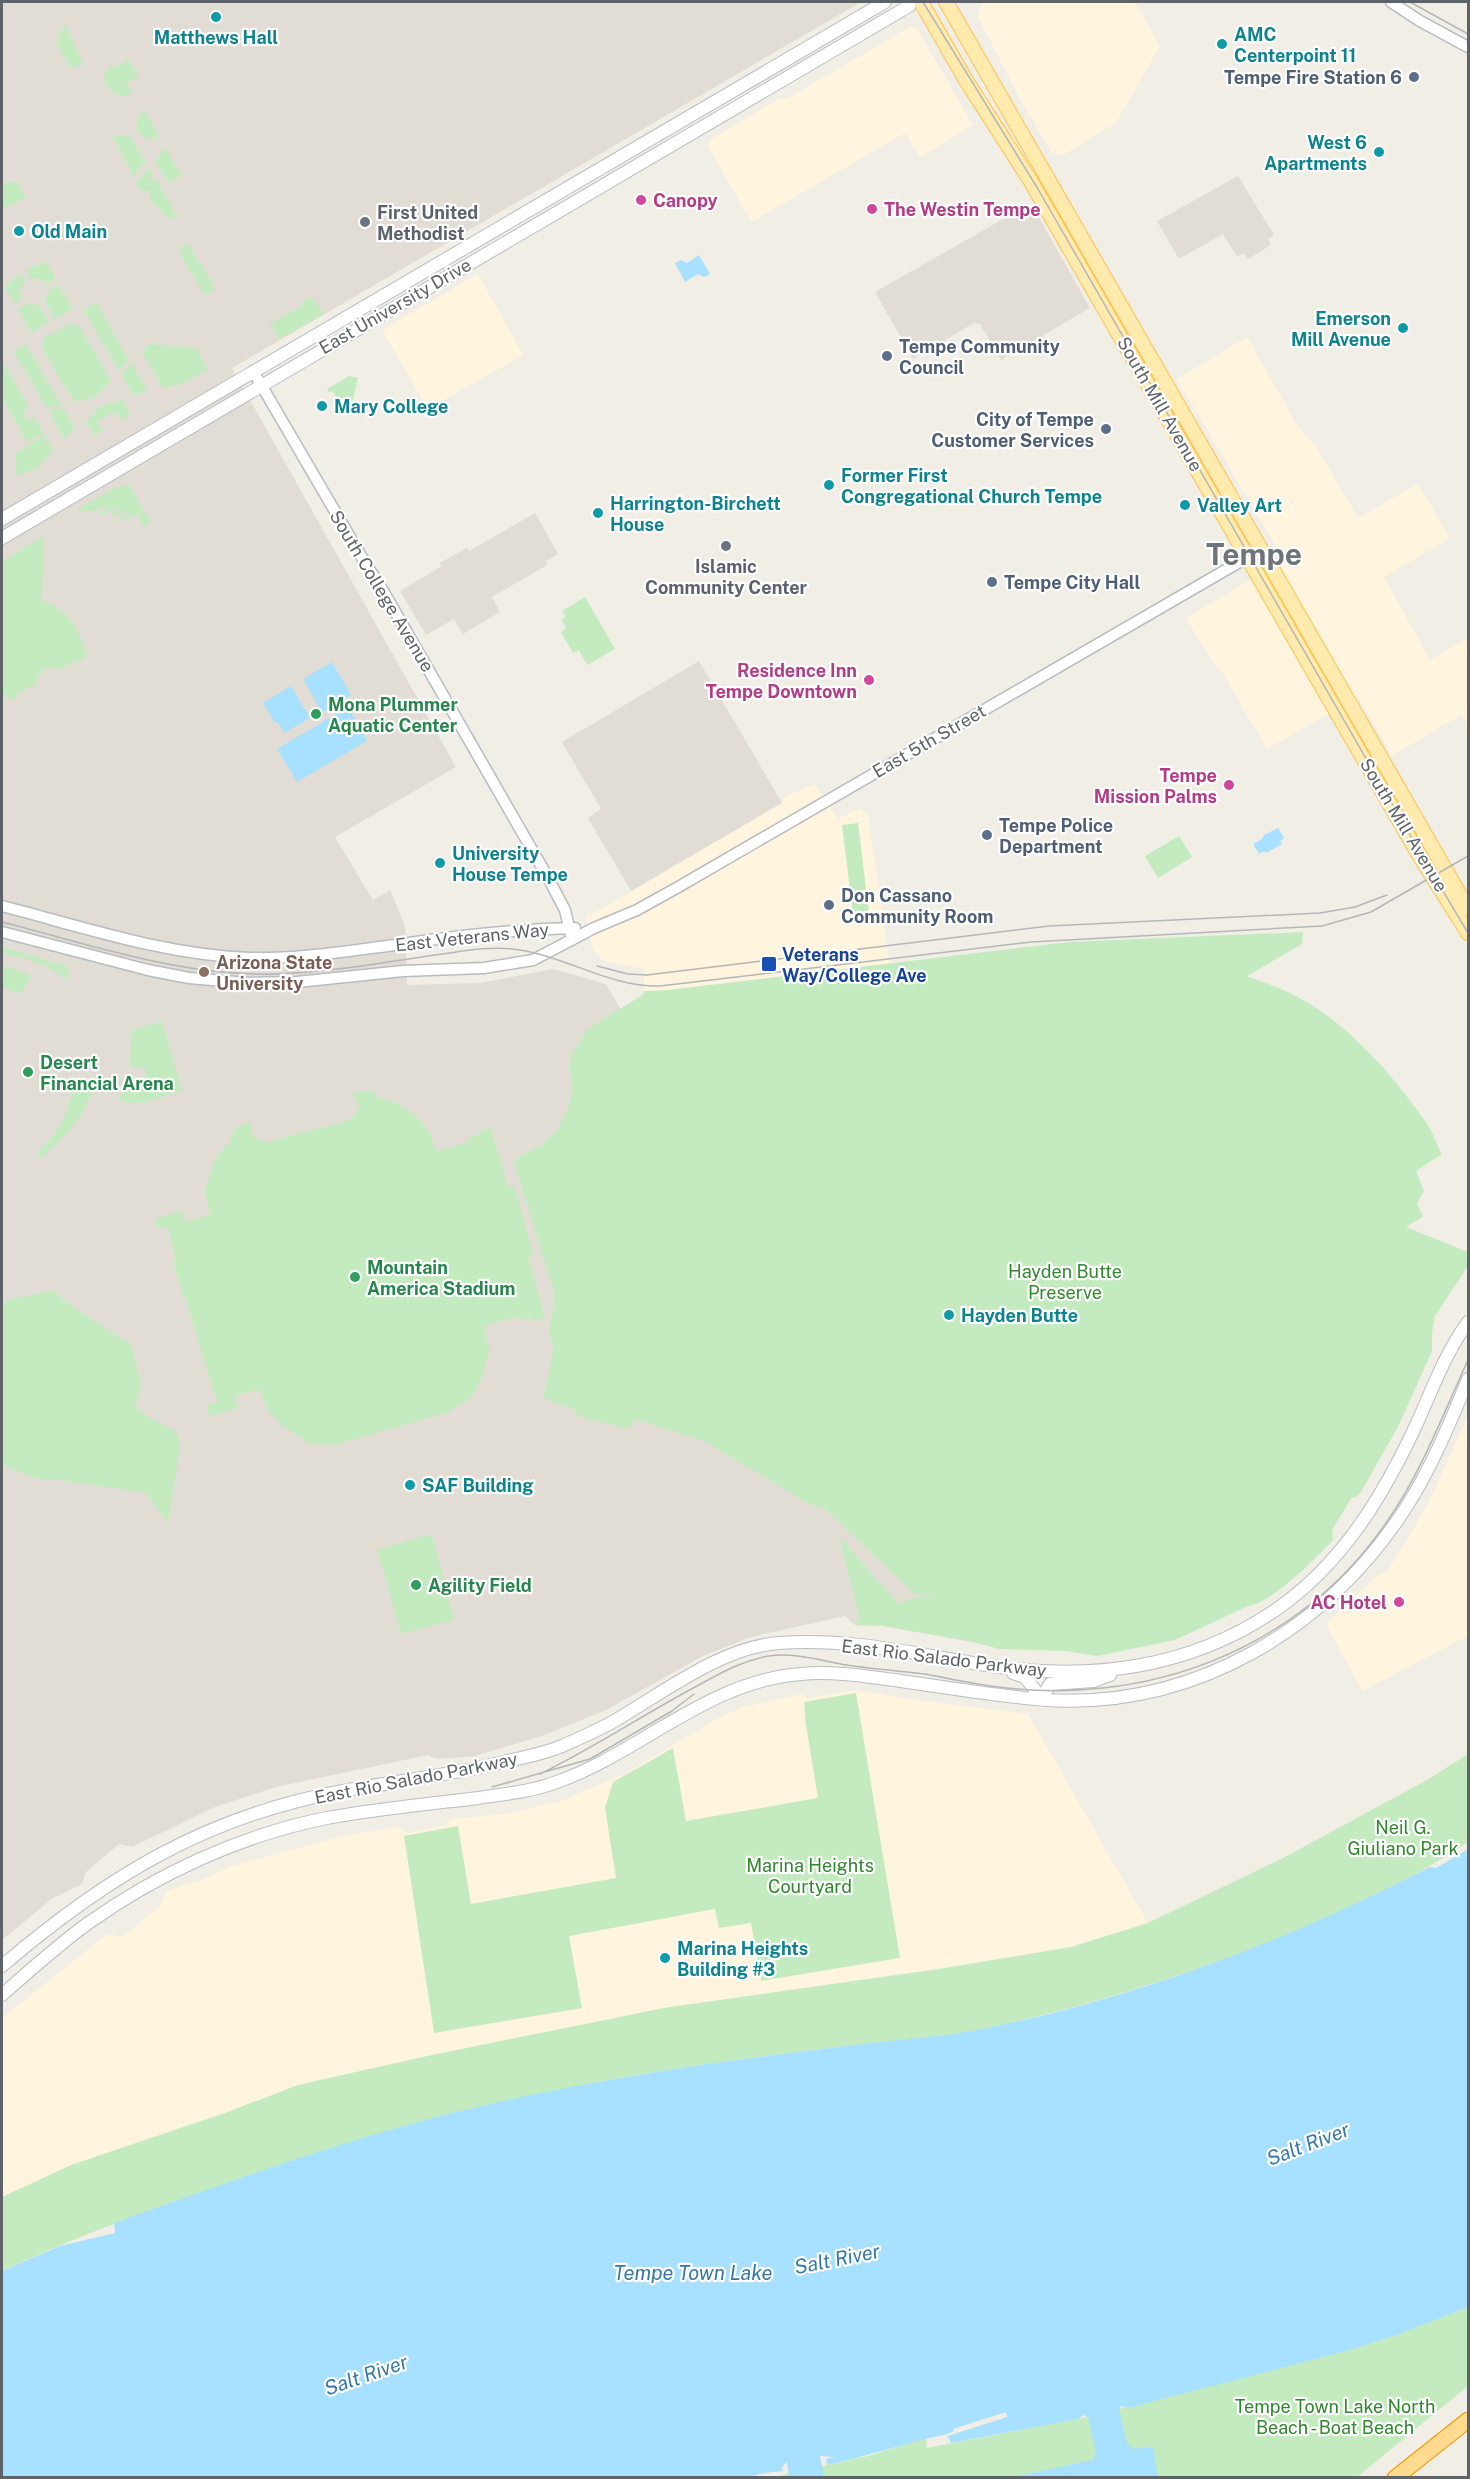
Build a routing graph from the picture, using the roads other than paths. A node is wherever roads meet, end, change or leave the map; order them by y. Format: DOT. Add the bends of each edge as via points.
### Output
graph roads {
  1 [pos="885,2"];
  2 [pos="911,2"];
  3 [pos="921,2"];
  4 [pos="946,2"];
  5 [pos="1391,2"];
  6 [pos="1468,47"];
  7 [pos="253,371"];
  8 [pos="261,385"];
  9 [pos="123,448"];
  10 [pos="132,461"];
  11 [pos="2,519"];
  12 [pos="2,538"];
  13 [pos="1262,549"];
  14 [pos="1247,557"];
  15 [pos="1317,677"];
  16 [pos="1349,700"];
  17 [pos="2,906"];
  18 [pos="1468,909"];
  19 [pos="570,928"];
  20 [pos="594,928"];
  21 [pos="2,932"];
  22 [pos="1468,933"];
  23 [pos="572,940"];
  24 [pos="1468,1322"];
  25 [pos="1468,1379"];
  26 [pos="993,1666"];
  27 [pos="1128,1669"];
  28 [pos="1042,1699"];
  29 [pos="2,1966"];
  30 [pos="2,1995"];
  31 [pos="1468,2420"];
  32 [pos="1395,2478"];
  1 -- 7 [label="main road, East University Drive"];
  2 -- 8 [label="main road, East University Drive"];
  3 -- 14 [label="main road, South Mill Avenue" via="1030,180"];
  4 -- 13 [label="main road, South Mill Avenue"];
  5 -- 6 [label="street"];
  7 -- 8 [label="street, South College Avenue"];
  7 -- 9 [label="main road, East University Drive"];
  8 -- 10 [label="main road, East University Drive"];
  8 -- 19 [label="street, South College Avenue" via="546,874"];
  9 -- 10 [label="main road"];
  9 -- 11 [label="main road, East University Drive"];
  10 -- 12 [label="main road, East University Drive"];
  13 -- 14 [label="street, East 5th Street"];
  13 -- 16 [label="main road, South Mill Avenue"];
  14 -- 15 [label="main road, South Mill Avenue"];
  14 -- 20 [label="street, East 5th Street" via="680,886"];
  15 -- 16 [label="main road" via="1328,682 1340,701"];
  15 -- 22 [label="main road, South Mill Avenue"];
  16 -- 18 [label="main road, South Mill Avenue"];
  17 -- 19 [label="street, East Veterans Way" via="167,948 251,958 309,956 504,930"];
  19 -- 20 [label="street, East Veterans Way"];
  19 -- 23 [label="street, South College Avenue"];
  20 -- 23 [label="street, East Veterans Way"];
  21 -- 23 [label="street, East Veterans Way" via="170,974 247,983 500,966 532,960"];
  24 -- 27 [label="main road, East Rio Salado Parkway" via="1450,1350 1381,1496 1337,1555 1292,1598 1245,1629 1191,1653"];
  25 -- 28 [label="main road, East Rio Salado Parkway" via="1432,1459 1389,1533 1356,1574 1293,1628 1194,1679 1108,1697"];
  26 -- 27 [label="main road, East Rio Salado Parkway" via="1065,1673"];
  26 -- 28 [label="main road" via="1025,1677"];
  26 -- 29 [label="main road, East Rio Salado Parkway" via="843,1642 778,1642 742,1651 559,1747 454,1774 283,1804 195,1836 95,1892"];
  27 -- 28 [label="main road" via="1094,1681 1050,1684"];
  28 -- 30 [label="main road, East Rio Salado Parkway" via="852,1674 799,1674 748,1686 696,1708 595,1766 544,1787 324,1819 230,1846 152,1883 113,1907 63,1942"];
  31 -- 32 [label="highway"];
}
